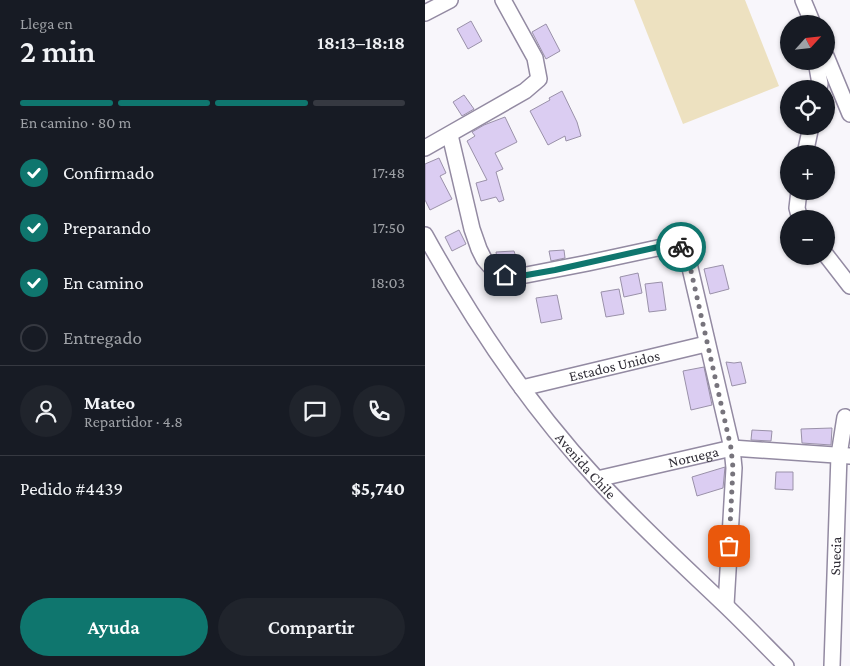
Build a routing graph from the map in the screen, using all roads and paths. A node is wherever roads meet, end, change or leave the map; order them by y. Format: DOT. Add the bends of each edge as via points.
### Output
graph roads {
  1 [pos="450,0"];
  2 [pos="503,0"];
  3 [pos="804,1"];
  4 [pos="425,12"];
  5 [pos="807,15"];
  6 [pos="809,15"];
  7 [pos="832,70"];
  8 [pos="850,114"];
  9 [pos="450,135"];
  10 [pos="425,148"];
  11 [pos="425,235"];
  12 [pos="834,265"];
  13 [pos="850,286"];
  14 [pos="706,344"];
  15 [pos="523,388"];
  16 [pos="845,417"];
  17 [pos="731,448"];
  18 [pos="845,456"];
  19 [pos="597,479"];
  20 [pos="726,605"];
  21 [pos="785,666"];
  22 [pos="832,666"];
  1 -- 4 [label="street"];
  2 -- 9 [label="street" via="535,58 539,79 533,86"];
  3 -- 5 [label="street"];
  3 -- 6 [label="street"];
  7 -- 8 [label="street"];
  9 -- 10 [label="street"];
  9 -- 14 [label="street" via="472,229 484,259 496,271 521,276 676,244 687,255"];
  11 -- 15 [label="street, Avenida Chile" via="482,330"];
  12 -- 13 [label="street"];
  14 -- 15 [label="street, Estados Unidos"];
  14 -- 17 [label="street"];
  15 -- 19 [label="street, Avenida Chile"];
  16 -- 18 [label="street, Suecia"];
  17 -- 18 [label="street, Noruega"];
  17 -- 19 [label="street, Noruega"];
  17 -- 20 [label="street" via="733,468"];
  18 -- 22 [label="street, Suecia"];
  19 -- 20 [label="street, Avenida Chile" via="666,550"];
  20 -- 21 [label="street, Avenida Chile"];
}
